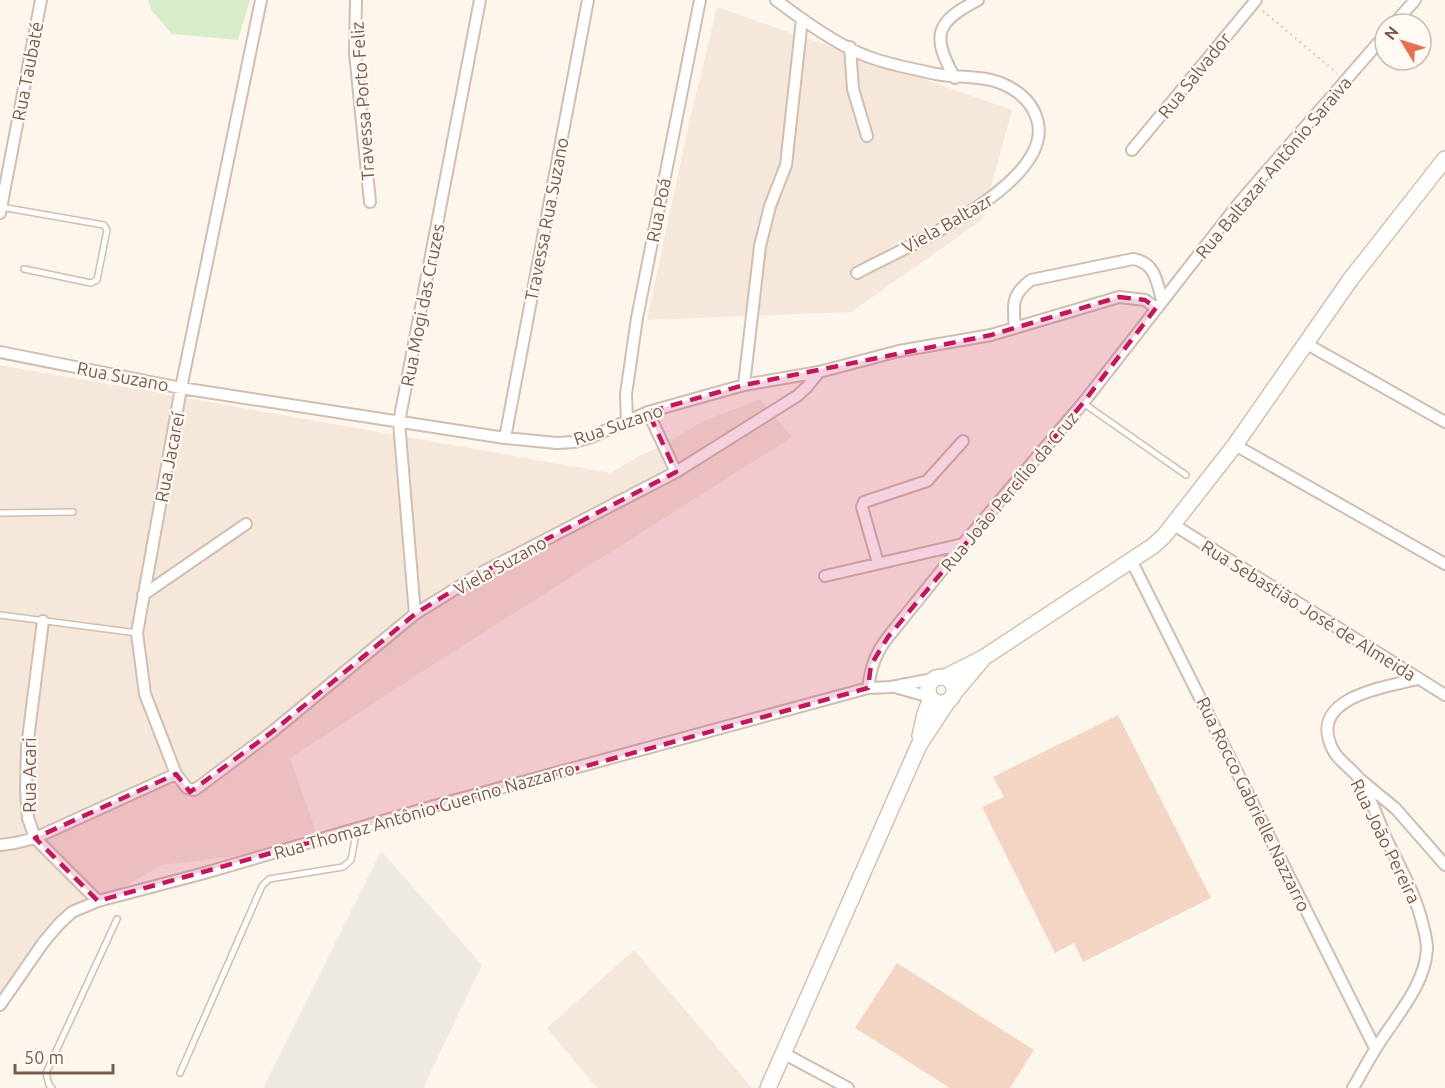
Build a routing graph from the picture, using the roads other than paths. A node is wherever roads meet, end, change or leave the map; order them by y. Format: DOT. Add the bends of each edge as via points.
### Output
graph roads {
  1 [pos="41,0"];
  2 [pos="261,0"];
  3 [pos="357,0"];
  4 [pos="480,0"];
  5 [pos="588,0"];
  6 [pos="700,0"];
  7 [pos="776,0"];
  8 [pos="978,0"];
  9 [pos="1415,0"];
  10 [pos="1255,1"];
  11 [pos="1404,12"];
  12 [pos="802,19"];
  13 [pos="850,47"];
  14 [pos="1373,49"];
  15 [pos="955,78"];
  16 [pos="867,136"];
  17 [pos="1132,150"];
  18 [pos="1445,159"];
  19 [pos="370,202"];
  20 [pos="1,210"];
  21 [pos="24,269"];
  22 [pos="857,273"];
  23 [pos="1159,304"];
  24 [pos="1015,328"];
  25 [pos="1305,343"];
  26 [pos="0,352"];
  27 [pos="819,372"];
  28 [pos="744,385"];
  29 [pos="182,388"];
  30 [pos="1083,403"];
  31 [pos="648,412"];
  32 [pos="627,421"];
  33 [pos="399,422"];
  34 [pos="1445,422"];
  35 [pos="505,438"];
  36 [pos="963,441"];
  37 [pos="1235,445"];
  38 [pos="676,472"];
  39 [pos="1186,475"];
  40 [pos="73,512"];
  41 [pos="0,513"];
  42 [pos="246,524"];
  43 [pos="1174,525"];
  44 [pos="963,544"];
  45 [pos="1131,560"];
  46 [pos="878,563"];
  47 [pos="1445,564"];
  48 [pos="825,576"];
  49 [pos="143,595"];
  50 [pos="415,614"];
  51 [pos="0,615"];
  52 [pos="43,621"];
  53 [pos="137,633"];
  54 [pos="983,658"];
  55 [pos="939,678"];
  56 [pos="1417,679"];
  57 [pos="891,687"];
  58 [pos="868,688"];
  59 [pos="1445,695"];
  60 [pos="951,697"];
  61 [pos="931,698"];
  62 [pos="919,745"];
  63 [pos="176,774"];
  64 [pos="1359,779"];
  65 [pos="358,828"];
  66 [pos="34,838"];
  67 [pos="0,844"];
  68 [pos="1445,865"];
  69 [pos="98,901"];
  70 [pos="117,919"];
  71 [pos="0,1005"];
  72 [pos="1375,1048"];
  73 [pos="783,1053"];
  74 [pos="180,1073"];
  75 [pos="52,1088"];
  76 [pos="768,1088"];
  77 [pos="848,1088"];
  78 [pos="1353,1088"];
  1 -- 20 [label="street, Rua Taubaté"];
  2 -- 29 [label="street, Rua Jacareí"];
  3 -- 19 [label="street, Travessa Porto Feliz" via="355,53"];
  4 -- 33 [label="street, Rua Mogi das Cruzes"];
  5 -- 35 [label="street, Travessa Rua Suzano"];
  6 -- 32 [label="street, Rua Poá" via="637,318 626,394"];
  7 -- 12 [label="street, Viela Baltazr"];
  8 -- 15 [label="street" via="949,18 940,37 941,49"];
  9 -- 11 [label="street"];
  10 -- 17 [label="street, Rua Salvador"];
  12 -- 13 [label="street, Viela Baltazr"];
  12 -- 28 [label="street" via="786,165 760,246"];
  13 -- 15 [label="street, Viela Baltazr" via="877,60"];
  13 -- 16 [label="street" via="853,89"];
  14 -- 23 [label="street, Rua Baltazar Antônio Saraiva" via="1239,203"];
  15 -- 22 [label="street, Viela Baltazr" via="1001,83 1020,94 1035,113 1039,129 1035,147 1020,172 971,212"];
  18 -- 25 [label="main road"];
  20 -- 21 [label="lane" via="104,225 107,230 97,280 91,283"];
  23 -- 24 [label="street, Rua Suzano" via="1119,297"];
  23 -- 24 [label="street" via="1152,268 1133,259 1031,280 1013,301"];
  23 -- 30 [label="street, Rua João Percílio da Cruz"];
  24 -- 27 [label="street, Rua Suzano"];
  25 -- 34 [label="street"];
  25 -- 37 [label="main road"];
  26 -- 29 [label="street, Rua Suzano"];
  27 -- 28 [label="street, Rua Suzano"];
  27 -- 38 [label="street, Viela Suzano" via="797,396"];
  28 -- 31 [label="street, Rua Suzano"];
  29 -- 33 [label="street, Rua Suzano"];
  29 -- 49 [label="street, Rua Jacareí"];
  30 -- 39 [label="lane"];
  30 -- 44 [label="street, Rua João Percílio da Cruz"];
  31 -- 32 [label="street, Rua Suzano"];
  31 -- 38 [label="street"];
  32 -- 35 [label="street, Rua Suzano" via="574,442"];
  33 -- 35 [label="street, Rua Suzano"];
  33 -- 50 [label="street, Rua Mogi das Cruzes"];
  36 -- 46 [label="street" via="927,481 864,502 862,507"];
  37 -- 43 [label="main road"];
  37 -- 47 [label="street"];
  38 -- 50 [label="street, Viela Suzano" via="481,573"];
  40 -- 41 [label="lane"];
  42 -- 49 [label="street"];
  43 -- 45 [label="main road" via="1153,546"];
  43 -- 56 [label="street, Rua Sebastião José de Almeida"];
  44 -- 46 [label="street"];
  44 -- 58 [label="street, Rua João Percílio da Cruz" via="877,651"];
  45 -- 54 [label="main road"];
  45 -- 72 [label="street, Rua Rocco Gabrielle Nazzarro"];
  46 -- 48 [label="street"];
  49 -- 53 [label="street, Rua Jacareí"];
  50 -- 63 [label="street, Viela Suzano" via="200,786 194,790 186,788"];
  51 -- 52 [label="lane"];
  52 -- 53 [label="lane"];
  52 -- 66 [label="street, Rua Acari" via="27,747 28,818"];
  53 -- 63 [label="street, Rua Jacareí" via="146,694"];
  54 -- 55 [label="main road"];
  54 -- 60 [label="main road"];
  55 -- 57 [label="street, Rua Thomaz Antônio Guerino Nazzarro"];
  55 -- 60 [label="main road" via="952,682"];
  55 -- 61 [label="main road" via="928,686"];
  56 -- 59 [label="street, Rua Sebastião José de Almeida"];
  56 -- 64 [label="street, Rua João Pereira" via="1353,697 1332,713 1327,724 1328,739 1334,753"];
  57 -- 58 [label="street, Rua Thomaz Antônio Guerino Nazzarro"];
  57 -- 61 [label="street, Rua Thomaz Antônio Guerino Nazzarro"];
  58 -- 65 [label="street, Rua Thomaz Antônio Guerino Nazzarro"];
  60 -- 61 [label="main road" via="937,702"];
  60 -- 62 [label="main road"];
  61 -- 62 [label="main road"];
  62 -- 73 [label="main road"];
  63 -- 66 [label="street"];
  64 -- 68 [label="street" via="1396,809"];
  64 -- 72 [label="street, Rua João Pereira" via="1409,880 1427,945 1419,981"];
  65 -- 69 [label="street, Rua Thomaz Antônio Guerino Nazzarro"];
  65 -- 74 [label="lane" via="351,860 343,867 269,879 262,886"];
  66 -- 67 [label="street"];
  66 -- 69 [label="street, Rua Acari"];
  69 -- 71 [label="street, Rua Thomaz Antônio Guerino Nazzarro" via="72,912 59,924"];
  70 -- 75 [label="lane" via="46,1073"];
  72 -- 78 [label="street, Rua João Pereira"];
  73 -- 76 [label="main road"];
  73 -- 77 [label="street"];
}
